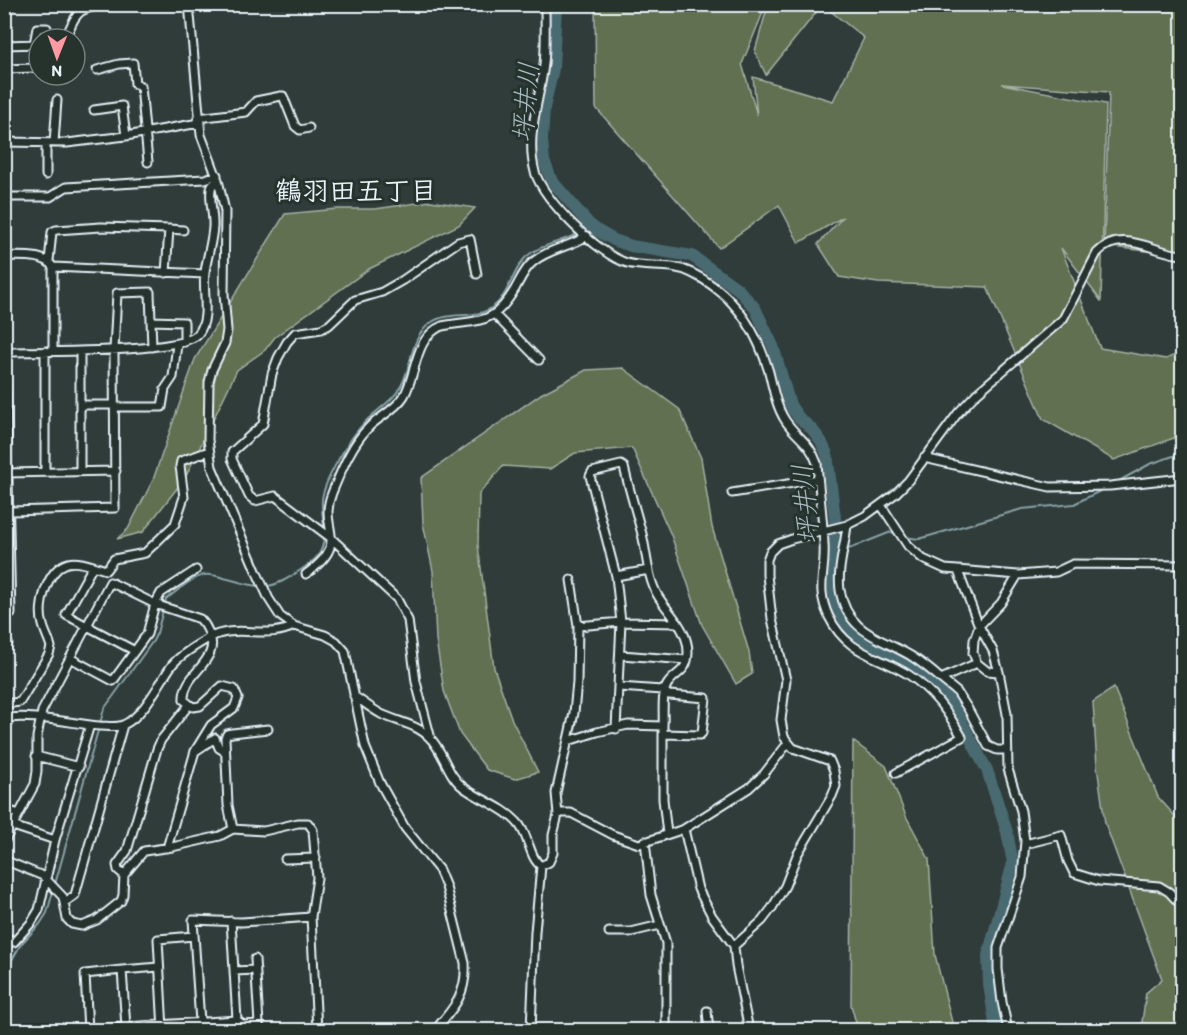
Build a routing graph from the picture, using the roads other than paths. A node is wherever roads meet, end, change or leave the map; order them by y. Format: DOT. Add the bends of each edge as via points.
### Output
graph roads {
  1 [pos="109,4"];
  2 [pos="189,4"];
  3 [pos="545,4"];
  4 [pos="71,27"];
  5 [pos="27,44"];
  6 [pos="4,45"];
  7 [pos="27,68"];
  8 [pos="4,69"];
  9 [pos="97,70"];
  10 [pos="57,100"];
  11 [pos="94,110"];
  12 [pos="198,120"];
  13 [pos="309,128"];
  14 [pos="145,133"];
  15 [pos="126,136"];
  16 [pos="4,142"];
  17 [pos="50,143"];
  18 [pos="148,162"];
  19 [pos="46,175"];
  20 [pos="218,177"];
  21 [pos="4,196"];
  22 [pos="169,229"];
  23 [pos="183,230"];
  24 [pos="586,235"];
  25 [pos="1182,255"];
  26 [pos="4,256"];
  27 [pos="51,264"];
  28 [pos="166,273"];
  29 [pos="205,274"];
  30 [pos="477,274"];
  31 [pos="4,314"];
  32 [pos="495,315"];
  33 [pos="151,321"];
  34 [pos="181,343"];
  35 [pos="152,347"];
  36 [pos="114,350"];
  37 [pos="49,351"];
  38 [pos="80,351"];
  39 [pos="5,352"];
  40 [pos="539,360"];
  41 [pos="80,405"];
  42 [pos="114,406"];
  43 [pos="209,451"];
  44 [pos="924,458"];
  45 [pos="80,471"];
  46 [pos="116,471"];
  47 [pos="45,472"];
  48 [pos="7,473"];
  49 [pos="1182,478"];
  50 [pos="818,479"];
  51 [pos="732,493"];
  52 [pos="881,505"];
  53 [pos="10,511"];
  54 [pos="845,526"];
  55 [pos="825,532"];
  56 [pos="330,537"];
  57 [pos="8,543"];
  58 [pos="1182,565"];
  59 [pos="93,566"];
  60 [pos="196,570"];
  61 [pos="649,570"];
  62 [pos="957,572"];
  63 [pos="306,574"];
  64 [pos="1018,575"];
  65 [pos="616,576"];
  66 [pos="571,580"];
  67 [pos="8,581"];
  68 [pos="160,606"];
  69 [pos="4,618"];
  70 [pos="621,621"];
  71 [pos="678,623"];
  72 [pos="294,626"];
  73 [pos="578,626"];
  74 [pos="979,626"];
  75 [pos="87,627"];
  76 [pos="211,637"];
  77 [pos="4,643"];
  78 [pos="4,649"];
  79 [pos="135,651"];
  80 [pos="621,655"];
  81 [pos="70,658"];
  82 [pos="687,660"];
  83 [pos="977,663"];
  84 [pos="999,672"];
  85 [pos="941,679"];
  86 [pos="619,687"];
  87 [pos="665,692"];
  88 [pos="354,696"];
  89 [pos="4,704"];
  90 [pos="189,705"];
  91 [pos="4,719"];
  92 [pos="40,719"];
  93 [pos="90,725"];
  94 [pos="123,725"];
  95 [pos="268,729"];
  96 [pos="616,729"];
  97 [pos="663,730"];
  98 [pos="431,739"];
  99 [pos="568,741"];
  100 [pos="788,743"];
  101 [pos="1006,750"];
  102 [pos="195,751"];
  103 [pos="224,751"];
  104 [pos="36,756"];
  105 [pos="79,767"];
  106 [pos="896,773"];
  107 [pos="4,809"];
  108 [pos="20,814"];
  109 [pos="558,815"];
  110 [pos="13,826"];
  111 [pos="233,829"];
  112 [pos="684,829"];
  113 [pos="667,834"];
  114 [pos="55,840"];
  115 [pos="645,841"];
  116 [pos="4,842"];
  117 [pos="1025,844"];
  118 [pos="167,848"];
  119 [pos="4,856"];
  120 [pos="316,858"];
  121 [pos="285,859"];
  122 [pos="541,866"];
  123 [pos="124,874"];
  124 [pos="46,881"];
  125 [pos="64,903"];
  126 [pos="1182,906"];
  127 [pos="311,917"];
  128 [pos="231,921"];
  129 [pos="660,925"];
  130 [pos="609,932"];
  131 [pos="4,934"];
  132 [pos="194,936"];
  133 [pos="734,946"];
  134 [pos="255,959"];
  135 [pos="159,967"];
  136 [pos="122,970"];
  137 [pos="256,970"];
  138 [pos="234,972"];
  139 [pos="707,1011"];
  140 [pos="237,1020"];
  141 [pos="200,1022"];
  142 [pos="126,1027"];
  143 [pos="163,1028"];
  144 [pos="259,1028"];
  145 [pos="83,1030"];
  146 [pos="88,1030"];
  147 [pos="317,1030"];
  148 [pos="435,1030"];
  149 [pos="531,1030"];
  150 [pos="666,1030"];
  151 [pos="709,1030"];
  152 [pos="749,1030"];
  153 [pos="1008,1030"];
  1 -- 4 [label="street" via="81,10"];
  2 -- 12 [label="street"];
  3 -- 24 [label="street" via="544,63 532,156 542,186"];
  5 -- 6 [label="street"];
  7 -- 8 [label="street"];
  9 -- 14 [label="street" via="132,63 135,84 141,86"];
  10 -- 17 [label="street"];
  11 -- 15 [label="street" via="122,106"];
  12 -- 13 [label="street" via="246,112 256,101 284,96 295,126"];
  12 -- 14 [label="street"];
  12 -- 20 [label="street"];
  14 -- 15 [label="street"];
  14 -- 18 [label="street"];
  15 -- 17 [label="street"];
  16 -- 17 [label="street"];
  17 -- 19 [label="street"];
  20 -- 21 [label="street" via="66,188 50,197"];
  20 -- 29 [label="street" via="211,192 214,217"];
  20 -- 43 [label="street" via="225,211 227,330 209,382"];
  22 -- 23 [label="street"];
  22 -- 27 [label="street" via="56,230 52,232"];
  22 -- 28 [label="street"];
  24 -- 32 [label="street" via="531,263"];
  24 -- 50 [label="street" via="601,250 625,262 685,270 731,301 754,333 785,419 813,453"];
  25 -- 44 [label="street" via="1123,241 1104,246 1063,319 976,394"];
  26 -- 27 [label="street" via="41,258"];
  27 -- 28 [label="street"];
  27 -- 37 [label="street"];
  28 -- 29 [label="street"];
  29 -- 34 [label="street" via="202,327 192,340"];
  30 -- 56 [label="street" via="470,239 458,242 382,292 355,300 329,325 295,333 287,342 272,374 263,424 235,448 232,459 255,501 275,496"];
  31 -- 39 [label="street"];
  32 -- 40 [label="street"];
  32 -- 56 [label="street" via="437,328 423,342 404,396 365,432 331,495"];
  33 -- 34 [label="street" via="184,322"];
  33 -- 35 [label="street"];
  33 -- 36 [label="street" via="150,292 117,294"];
  34 -- 35 [label="street"];
  34 -- 42 [label="street" via="162,406"];
  35 -- 36 [label="street"];
  36 -- 38 [label="street"];
  36 -- 42 [label="street"];
  37 -- 38 [label="street"];
  37 -- 39 [label="street"];
  37 -- 47 [label="street"];
  38 -- 41 [label="street"];
  39 -- 48 [label="street"];
  41 -- 42 [label="street"];
  41 -- 45 [label="street"];
  42 -- 46 [label="street"];
  43 -- 59 [label="street" via="181,461 184,497 175,524 145,553 114,559 105,570"];
  43 -- 72 [label="street" via="219,485 269,599 280,616"];
  44 -- 49 [label="street" via="1050,487 1110,486"];
  44 -- 52 [label="street" via="908,481"];
  45 -- 46 [label="street"];
  45 -- 47 [label="street"];
  46 -- 53 [label="street" via="116,508"];
  47 -- 48 [label="street"];
  48 -- 53 [label="street"];
  50 -- 51 [label="street"];
  50 -- 55 [label="street"];
  52 -- 54 [label="street"];
  52 -- 62 [label="street" via="908,546 923,559"];
  53 -- 57 [label="street"];
  54 -- 55 [label="street"];
  54 -- 85 [label="street" via="840,590 856,625 910,655"];
  55 -- 100 [label="street" via="778,544 767,560 772,619 786,680 781,720"];
  55 -- 106 [label="street" via="821,589 837,630 864,654 925,687 949,714 962,737"];
  56 -- 63 [label="street" via="327,556"];
  56 -- 98 [label="street" via="386,587 403,609"];
  57 -- 67 [label="street"];
  58 -- 64 [label="street" via="1073,564 1056,572"];
  59 -- 75 [label="street" via="66,615"];
  59 -- 89 [label="street" via="68,563 50,578 41,614 51,647 49,654 21,702"];
  60 -- 68 [label="street" via="165,590"];
  61 -- 65 [label="street"];
  61 -- 65 [label="street" via="621,465 592,472 590,476"];
  61 -- 71 [label="street" via="658,595"];
  62 -- 64 [label="street"];
  62 -- 74 [label="street"];
  64 -- 74 [label="street"];
  65 -- 70 [label="street"];
  66 -- 73 [label="street"];
  67 -- 69 [label="street" via="11,614"];
  68 -- 75 [label="street" via="110,582"];
  68 -- 76 [label="street" via="200,619"];
  68 -- 79 [label="street"];
  70 -- 71 [label="street"];
  70 -- 73 [label="street"];
  70 -- 80 [label="street"];
  71 -- 82 [label="street" via="686,638"];
  72 -- 76 [label="street" via="285,631 231,631"];
  72 -- 88 [label="street" via="325,634 345,651"];
  73 -- 99 [label="street" via="577,682"];
  74 -- 83 [label="street" via="973,653"];
  74 -- 84 [label="street"];
  75 -- 79 [label="street"];
  75 -- 81 [label="street"];
  76 -- 90 [label="street" via="212,650 186,687 184,700"];
  76 -- 94 [label="street" via="174,663 147,702"];
  77 -- 78 [label="street" via="8,643"];
  79 -- 81 [label="street" via="113,681"];
  80 -- 82 [label="street"];
  80 -- 86 [label="street"];
  81 -- 92 [label="street"];
  82 -- 87 [label="street"];
  83 -- 84 [label="street" via="987,671"];
  83 -- 85 [label="street"];
  84 -- 101 [label="street" via="1007,714"];
  85 -- 101 [label="street" via="957,692 988,746"];
  86 -- 87 [label="street"];
  86 -- 96 [label="street"];
  87 -- 97 [label="street"];
  87 -- 97 [label="street" via="706,700 700,735"];
  88 -- 98 [label="street" via="381,714 423,731"];
  88 -- 148 [label="street" via="365,746 380,783 405,828 439,870 465,963 465,982 458,1001"];
  90 -- 102 [label="street" via="200,706 222,686 234,689 238,698 234,708 211,725"];
  90 -- 123 [label="street" via="157,749 127,851 117,865"];
  91 -- 92 [label="street"];
  92 -- 93 [label="street"];
  92 -- 104 [label="street"];
  93 -- 94 [label="street"];
  93 -- 105 [label="street"];
  94 -- 125 [label="street" via="75,895"];
  95 -- 103 [label="street" via="227,734"];
  96 -- 97 [label="street" via="628,725"];
  96 -- 99 [label="street"];
  97 -- 113 [label="street"];
  98 -- 122 [label="street" via="461,786 506,812 520,825"];
  99 -- 109 [label="street" via="556,793"];
  100 -- 112 [label="street" via="749,788"];
  100 -- 133 [label="street" via="830,761 836,786 772,908"];
  101 -- 117 [label="street"];
  102 -- 103 [label="street" via="215,738"];
  102 -- 118 [label="street"];
  103 -- 111 [label="street"];
  104 -- 105 [label="street"];
  104 -- 108 [label="street" via="35,784"];
  105 -- 114 [label="street"];
  107 -- 108 [label="street"];
  108 -- 110 [label="street"];
  109 -- 115 [label="street" via="571,813 613,836 639,844"];
  109 -- 122 [label="street" via="551,859"];
  110 -- 114 [label="street"];
  110 -- 116 [label="street"];
  111 -- 118 [label="street" via="220,836"];
  111 -- 120 [label="street" via="264,831 308,823 312,827"];
  112 -- 113 [label="street"];
  112 -- 133 [label="street" via="698,889"];
  113 -- 115 [label="street"];
  114 -- 124 [label="street"];
  115 -- 129 [label="street" via="651,895"];
  117 -- 126 [label="street" via="1061,836 1074,873 1100,881 1160,886"];
  117 -- 153 [label="street" via="1022,878 998,948"];
  118 -- 123 [label="street" via="144,851"];
  119 -- 124 [label="street"];
  120 -- 121 [label="street"];
  120 -- 127 [label="street" via="317,884"];
  122 -- 149 [label="street"];
  123 -- 125 [label="street" via="121,901 94,922 72,924 66,917"];
  124 -- 125 [label="street"];
  124 -- 131 [label="street" via="39,910 31,923 14,942"];
  127 -- 128 [label="street"];
  127 -- 147 [label="street"];
  128 -- 132 [label="street" via="193,920"];
  128 -- 138 [label="street"];
  129 -- 130 [label="street"];
  129 -- 150 [label="street" via="666,943"];
  132 -- 135 [label="street" via="159,939"];
  132 -- 141 [label="street"];
  133 -- 152 [label="street"];
  134 -- 137 [label="street"];
  135 -- 136 [label="street"];
  135 -- 143 [label="street"];
  136 -- 142 [label="street"];
  136 -- 146 [label="street" via="85,974"];
  137 -- 138 [label="street"];
  137 -- 144 [label="street"];
  138 -- 140 [label="street"];
  139 -- 151 [label="street"];
  140 -- 141 [label="street"];
  140 -- 144 [label="street"];
  141 -- 143 [label="street"];
  142 -- 143 [label="street"];
  142 -- 146 [label="street"];
  145 -- 146 [label="street"];
}
